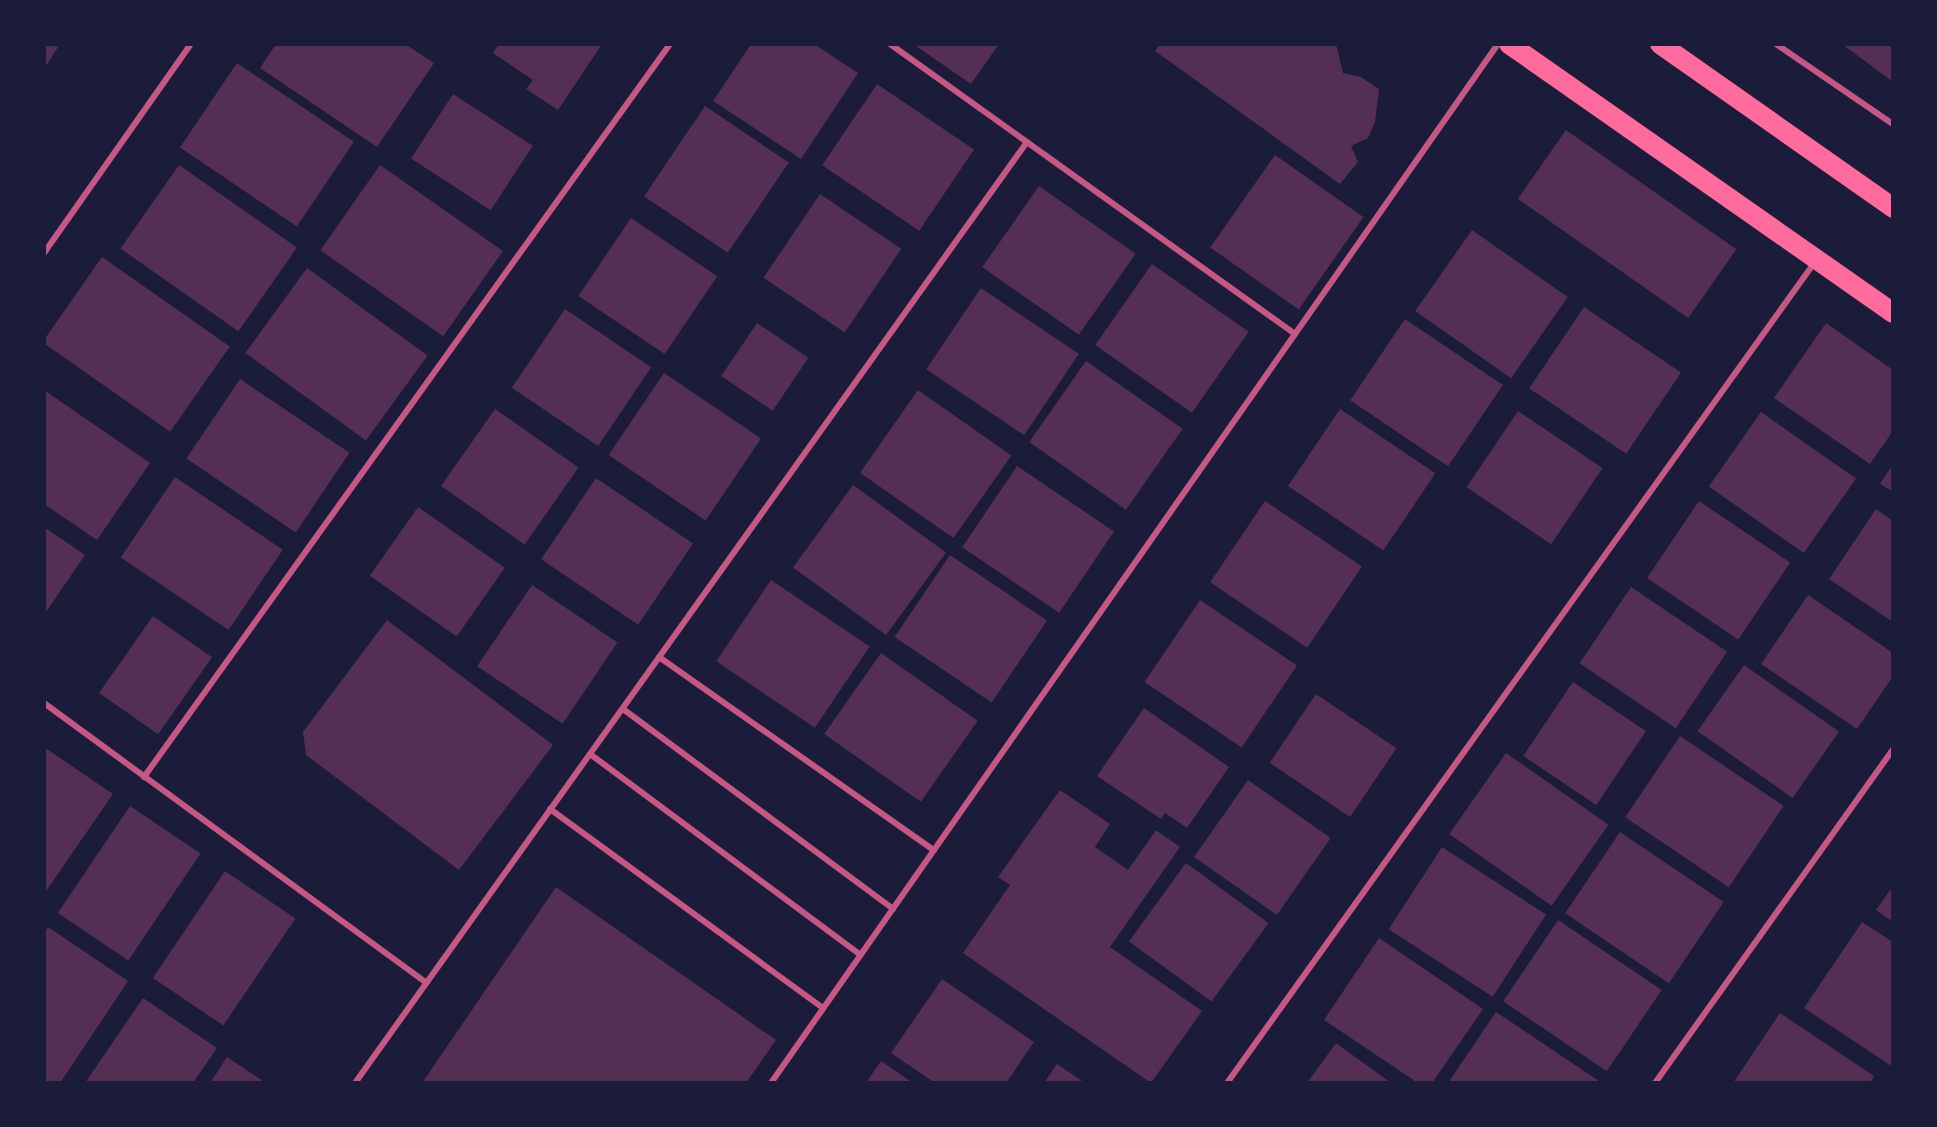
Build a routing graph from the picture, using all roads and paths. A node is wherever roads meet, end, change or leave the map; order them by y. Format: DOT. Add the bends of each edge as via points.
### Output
graph roads {
  1 [pos="191,44"];
  2 [pos="670,44"];
  3 [pos="890,44"];
  4 [pos="1498,44"];
  5 [pos="1509,44"];
  6 [pos="1660,44"];
  7 [pos="1776,44"];
  8 [pos="1893,124"];
  9 [pos="1027,142"];
  10 [pos="1893,208"];
  11 [pos="44,253"];
  12 [pos="1816,259"];
  13 [pos="1893,313"];
  14 [pos="1295,334"];
  15 [pos="659,657"];
  16 [pos="44,703"];
  17 [pos="623,709"];
  18 [pos="1893,749"];
  19 [pos="590,754"];
  20 [pos="144,777"];
  21 [pos="550,809"];
  22 [pos="934,850"];
  23 [pos="893,909"];
  24 [pos="861,955"];
  25 [pos="426,983"];
  26 [pos="823,1008"];
  27 [pos="355,1083"];
  28 [pos="771,1083"];
  29 [pos="1227,1083"];
  30 [pos="1655,1083"];
  1 -- 11 [label="lane"];
  2 -- 20 [label="lane"];
  3 -- 9 [label="lane"];
  4 -- 14 [label="lane"];
  5 -- 12 [label="main road"];
  6 -- 10 [label="main road"];
  7 -- 8 [label="lane"];
  9 -- 14 [label="lane"];
  9 -- 15 [label="lane"];
  12 -- 13 [label="main road"];
  12 -- 29 [label="lane"];
  14 -- 22 [label="lane"];
  15 -- 17 [label="lane"];
  15 -- 22 [label="lane"];
  16 -- 20 [label="lane"];
  17 -- 19 [label="lane"];
  17 -- 23 [label="lane"];
  18 -- 30 [label="lane"];
  19 -- 21 [label="lane"];
  19 -- 24 [label="lane"];
  20 -- 25 [label="lane"];
  21 -- 25 [label="lane"];
  21 -- 26 [label="lane"];
  22 -- 23 [label="lane"];
  23 -- 24 [label="lane"];
  24 -- 26 [label="lane"];
  25 -- 27 [label="lane"];
  26 -- 28 [label="lane"];
}
